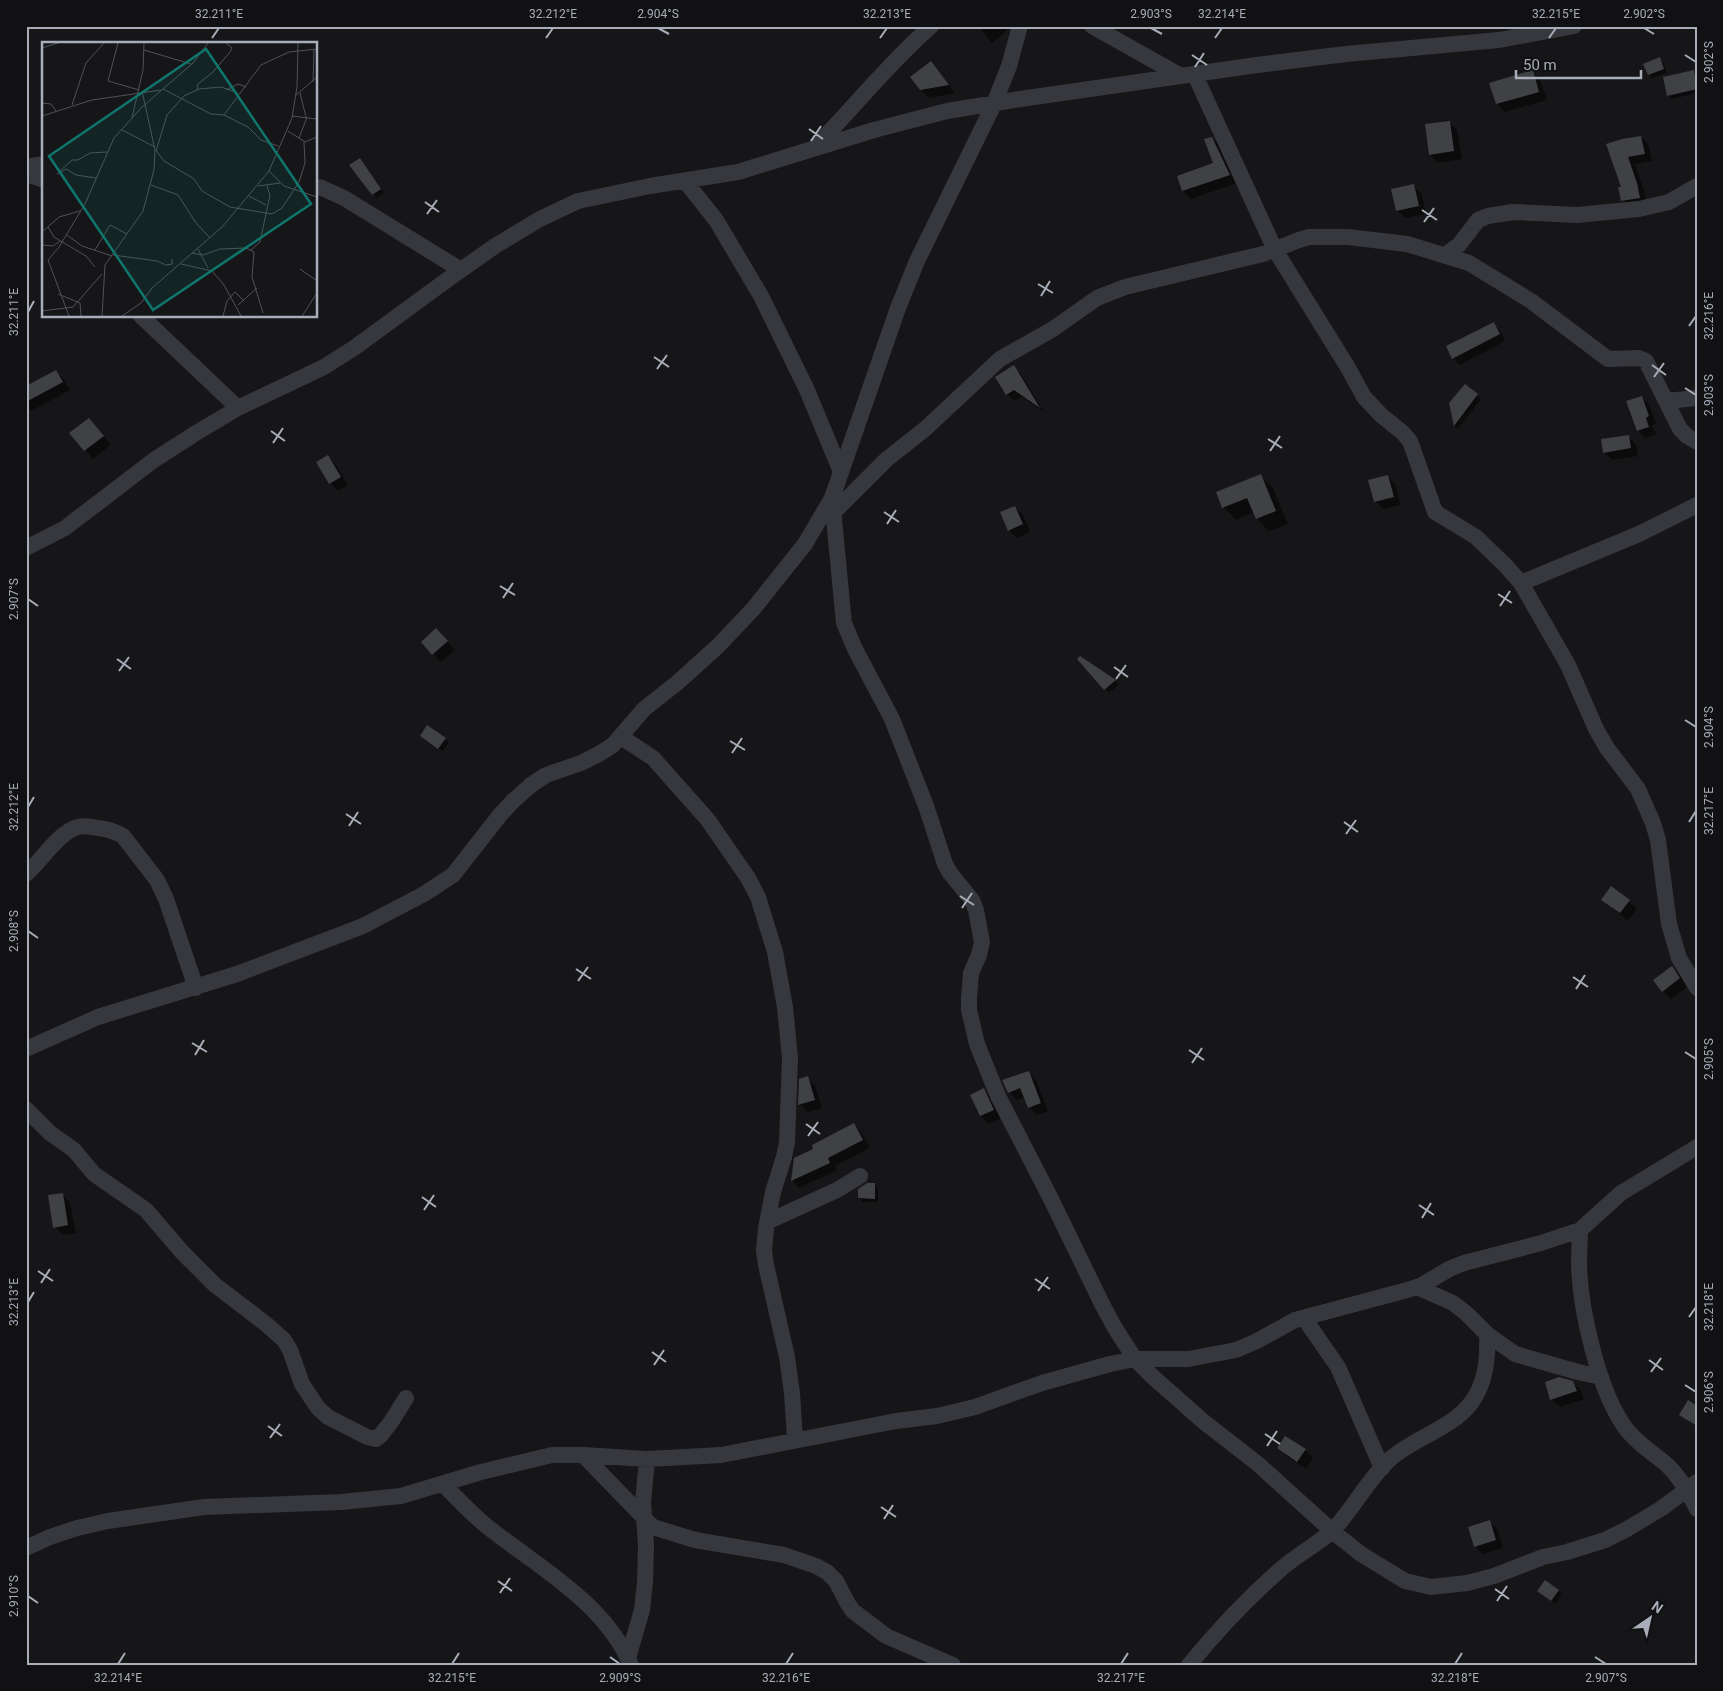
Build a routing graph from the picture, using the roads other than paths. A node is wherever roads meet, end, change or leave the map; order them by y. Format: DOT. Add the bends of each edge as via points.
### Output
graph roads {
  1 [pos="931,26"];
  2 [pos="1020,26"];
  3 [pos="1092,26"];
  4 [pos="1574,26"];
  5 [pos="1534,30"];
  6 [pos="1188,76"];
  7 [pos="994,104"];
  8 [pos="812,150"];
  9 [pos="42,164"];
  10 [pos="26,167"];
  11 [pos="26,174"];
  12 [pos="42,179"];
  13 [pos="685,182"];
  14 [pos="1697,186"];
  15 [pos="318,187"];
  16 [pos="1274,250"];
  17 [pos="1445,254"];
  18 [pos="461,270"];
  19 [pos="143,318"];
  20 [pos="1697,398"];
  21 [pos="1666,401"];
  22 [pos="238,408"];
  23 [pos="1697,442"];
  24 [pos="841,472"];
  25 [pos="833,505"];
  26 [pos="1697,505"];
  27 [pos="26,548"];
  28 [pos="1521,583"];
  29 [pos="621,737"];
  30 [pos="26,874"];
  31 [pos="196,988"];
  32 [pos="1697,988"];
  33 [pos="26,1049"];
  34 [pos="26,1109"];
  35 [pos="1697,1147"];
  36 [pos="860,1176"];
  37 [pos="767,1222"];
  38 [pos="1580,1230"];
  39 [pos="1417,1287"];
  40 [pos="1304,1318"];
  41 [pos="1487,1334"];
  42 [pos="1136,1359"];
  43 [pos="1600,1377"];
  44 [pos="406,1398"];
  45 [pos="795,1440"];
  46 [pos="583,1454"];
  47 [pos="647,1459"];
  48 [pos="1382,1468"];
  49 [pos="443,1484"];
  50 [pos="1692,1485"];
  51 [pos="1697,1509"];
  52 [pos="644,1519"];
  53 [pos="1332,1531"];
  54 [pos="26,1548"];
  55 [pos="630,1661"];
  56 [pos="954,1665"];
  57 [pos="1189,1665"];
  1 -- 8 [label="street"];
  2 -- 7 [label="street"];
  3 -- 6 [label="street"];
  4 -- 5 [label="street"];
  5 -- 6 [label="street" via="1499,40 1346,54"];
  6 -- 7 [label="street"];
  6 -- 16 [label="street"];
  7 -- 8 [label="street" via="947,111 865,132"];
  7 -- 24 [label="street" via="898,308"];
  8 -- 13 [label="street" via="738,172"];
  9 -- 10 [label="street"];
  11 -- 12 [label="street"];
  13 -- 18 [label="street" via="578,201 540,219"];
  13 -- 24 [label="street" via="716,220 761,296 807,390"];
  14 -- 17 [label="street" via="1669,202 1639,209 1577,215 1513,212 1488,216 1478,220 1458,246"];
  15 -- 18 [label="street" via="344,198"];
  16 -- 17 [label="street" via="1309,237 1348,237 1407,244"];
  16 -- 25 [label="street" via="1125,287 1097,298 1054,329 1000,359 925,428"];
  16 -- 28 [label="street" via="1364,397 1410,441 1436,514 1472,534"];
  17 -- 21 [label="street" via="1480,269 1566,326 1608,359 1643,359 1649,364"];
  18 -- 22 [label="street" via="324,367"];
  19 -- 22 [label="street"];
  20 -- 21 [label="street"];
  21 -- 23 [label="street" via="1680,429"];
  22 -- 27 [label="street" via="154,460 65,528"];
  24 -- 25 [label="street"];
  25 -- 29 [label="street" via="754,608 678,683 644,709"];
  25 -- 42 [label="street" via="844,623 892,719 945,864 976,910 982,942 971,973 969,1010 977,1044 998,1096 1103,1306"];
  26 -- 28 [label="street" via="1632,537"];
  28 -- 32 [label="street" via="1568,665 1596,729 1642,797 1658,840 1669,924 1679,958"];
  29 -- 31 [label="street" via="599,754 538,779 513,801 453,875 424,894 362,926"];
  29 -- 37 [label="street" via="653,758 708,820 758,896 775,952 790,1058 787,1142"];
  30 -- 31 [label="street" via="74,829 82,826 118,832 157,880"];
  31 -- 33 [label="street" via="98,1017"];
  34 -- 44 [label="street" via="50,1133 74,1150 98,1178 146,1210 215,1285 284,1340 302,1384 328,1418 376,1439"];
  35 -- 38 [label="street" via="1621,1193"];
  36 -- 37 [label="street"];
  37 -- 45 [label="street" via="764,1251 787,1357"];
  38 -- 39 [label="street" via="1464,1263"];
  38 -- 43 [label="street" via="1581,1289"];
  39 -- 40 [label="street"];
  39 -- 41 [label="street" via="1453,1304"];
  40 -- 42 [label="street" via="1236,1350 1188,1358"];
  40 -- 48 [label="street" via="1338,1367"];
  41 -- 43 [label="street" via="1524,1358"];
  41 -- 48 [label="street" via="1486,1370 1471,1403 1448,1423 1402,1449"];
  42 -- 45 [label="street" via="1082,1370 975,1407 938,1416"];
  42 -- 53 [label="street" via="1204,1422 1258,1464"];
  43 -- 50 [label="street" via="1628,1431"];
  45 -- 47 [label="street" via="720,1455"];
  46 -- 47 [label="street"];
  46 -- 49 [label="street" via="552,1455"];
  46 -- 52 [label="street"];
  47 -- 52 [label="street"];
  48 -- 53 [label="street"];
  49 -- 54 [label="street" via="415,1493 376,1499 204,1507 116,1520 77,1528"];
  49 -- 55 [label="street" via="491,1530 584,1600 606,1625"];
  50 -- 51 [label="street"];
  50 -- 53 [label="street" via="1662,1508 1604,1540 1467,1583 1431,1587 1405,1581 1361,1554"];
  52 -- 55 [label="street" via="646,1546 642,1610"];
  52 -- 56 [label="street" via="653,1527 672,1534 784,1554 816,1566 836,1581 853,1611 886,1636"];
  53 -- 57 [label="street" via="1275,1574"];
}
